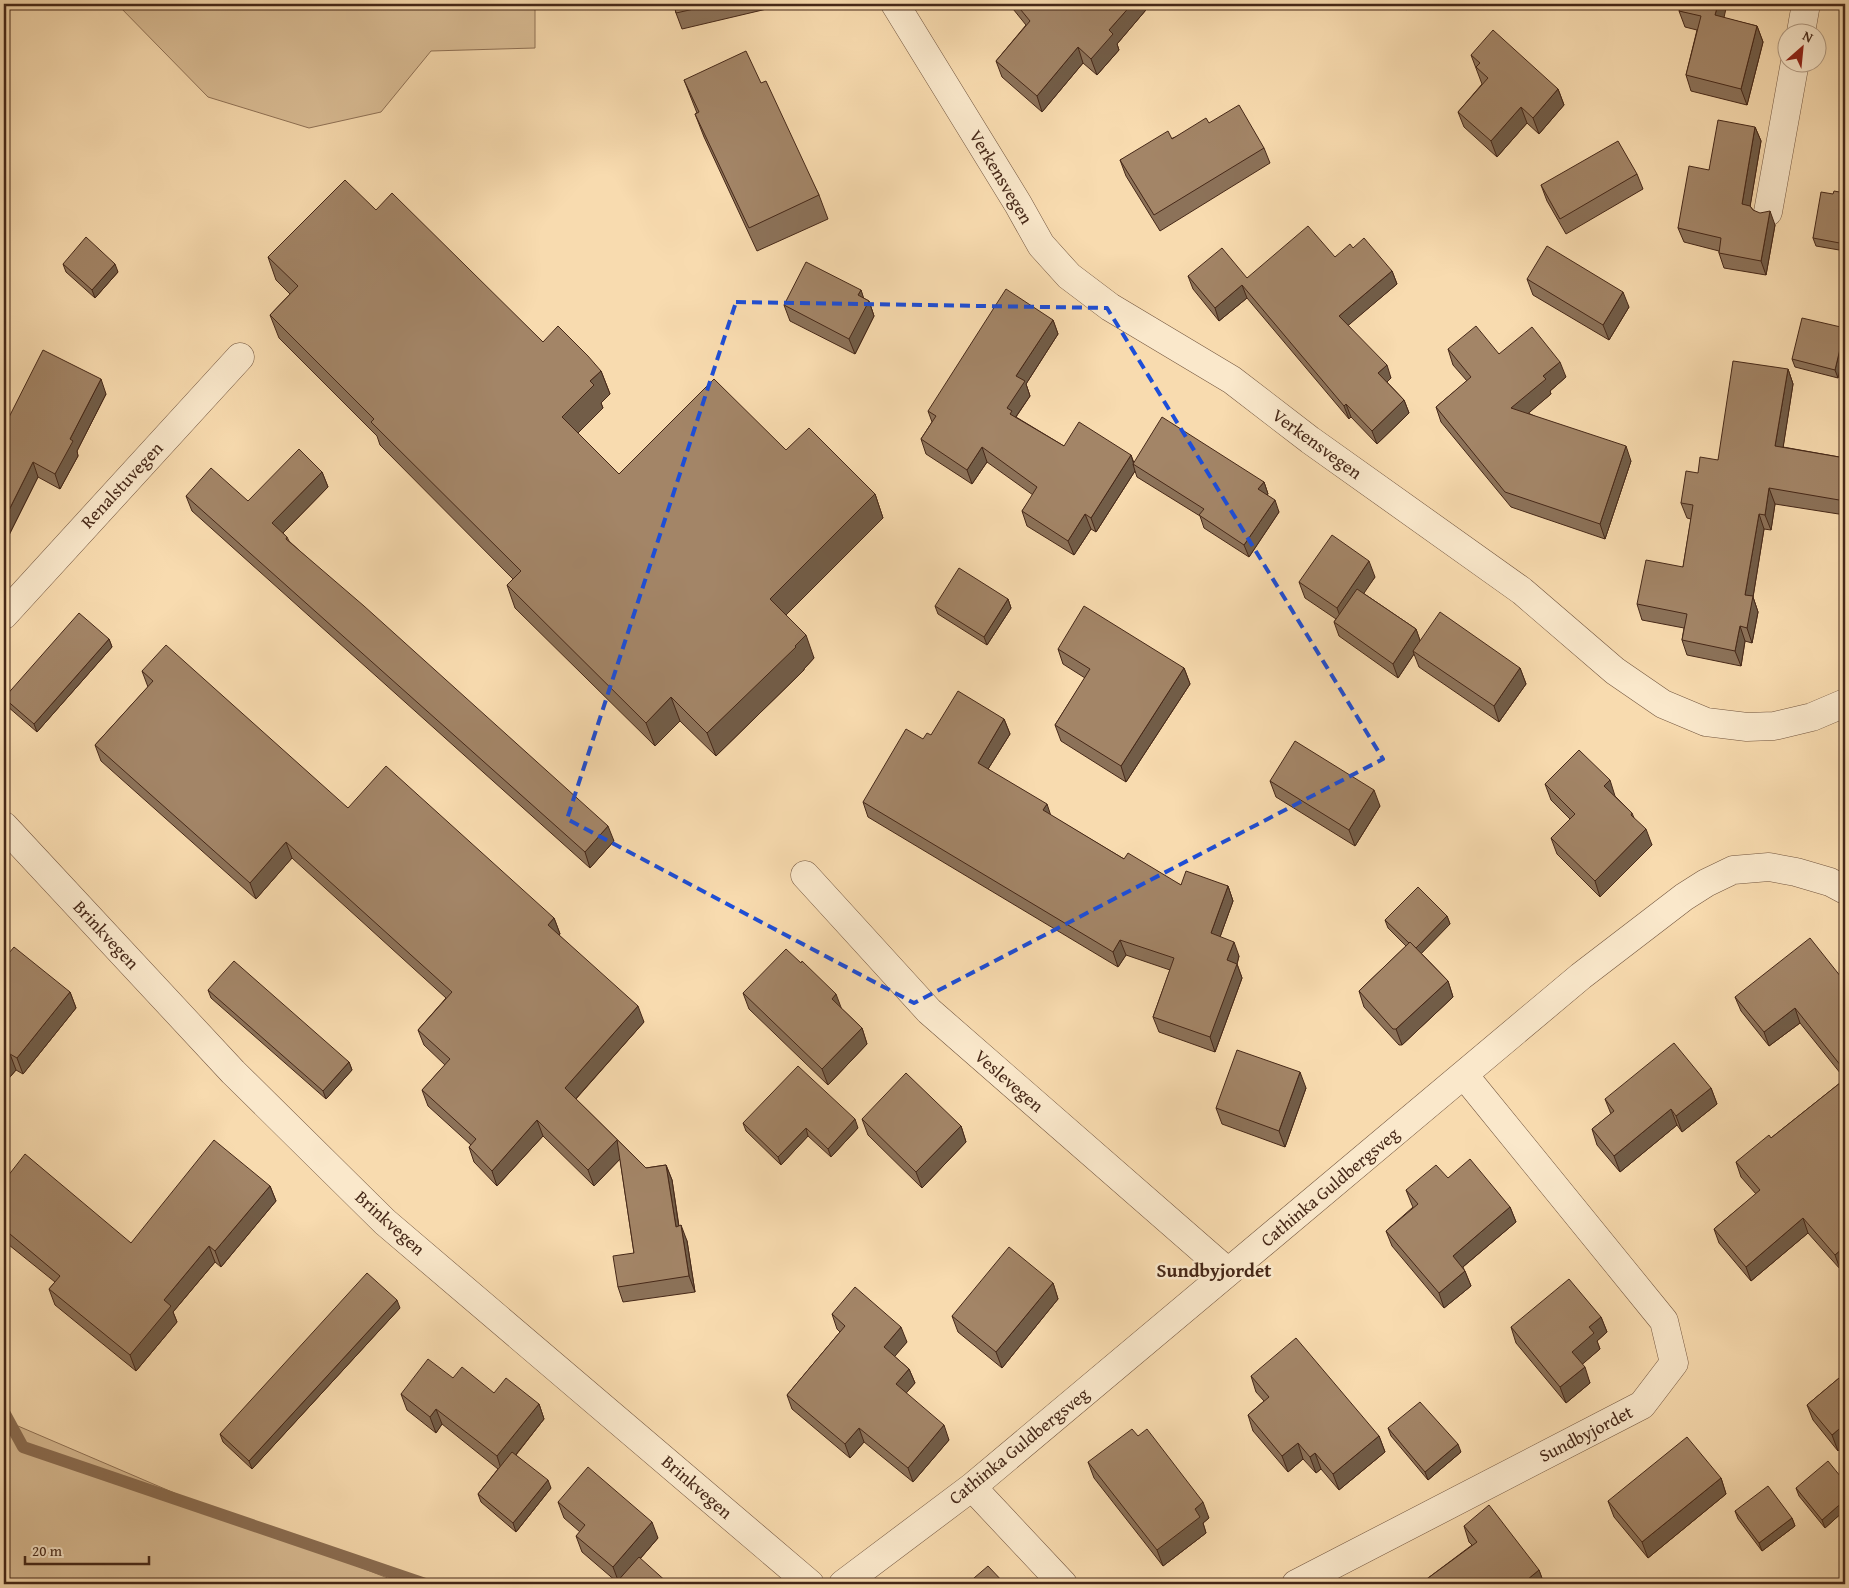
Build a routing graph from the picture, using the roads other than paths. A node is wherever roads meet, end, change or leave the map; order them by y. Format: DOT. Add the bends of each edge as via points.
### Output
graph roads {
  1 [pos="895,4"];
  2 [pos="1806,4"];
  3 [pos="1803,22"];
  4 [pos="1793,72"];
  5 [pos="1768,212"];
  6 [pos="240,357"];
  7 [pos="4,615"];
  8 [pos="1845,703"];
  9 [pos="4,826"];
  10 [pos="805,875"];
  11 [pos="1845,890"];
  12 [pos="1464,1075"];
  13 [pos="1228,1272"];
  14 [pos="972,1488"];
  15 [pos="810,1584"];
  16 [pos="843,1584"];
  17 [pos="1063,1584"];
  18 [pos="1296,1584"];
  1 -- 8 [label="street, Verkensvegen" via="1041,245 1069,276 1110,307 1232,380 1310,440 1522,591 1615,671 1663,704 1706,722 1747,727 1774,726 1812,717"];
  2 -- 3 [label="street"];
  4 -- 5 [label="street"];
  6 -- 7 [label="street, Renalstuvegen"];
  9 -- 15 [label="street, Brinkvegen" via="233,1072 385,1222"];
  10 -- 13 [label="street, Veslevegen" via="928,1011"];
  11 -- 12 [label="street, Cathinka Guldbergsveg" via="1805,874 1769,867 1733,870 1684,897 1581,976"];
  12 -- 13 [label="street, Cathinka Guldbergsveg"];
  12 -- 18 [label="street, Sundbyjordet" via="1664,1321 1674,1363 1642,1405"];
  13 -- 14 [label="street, Cathinka Guldbergsveg"];
  14 -- 16 [label="street, Cathinka Guldbergsveg"];
  14 -- 17 [label="street"];
}
